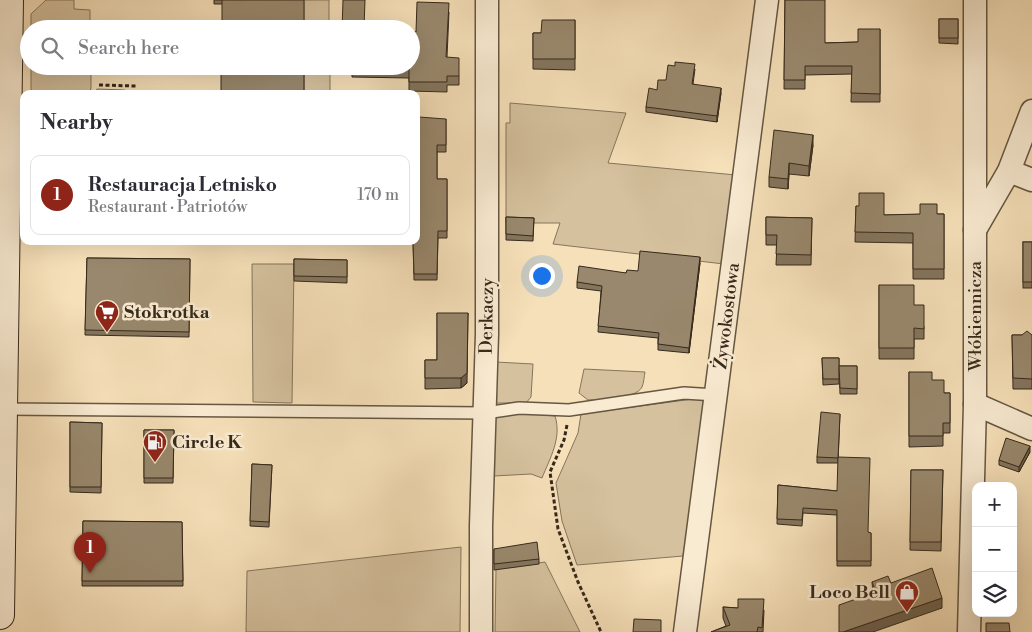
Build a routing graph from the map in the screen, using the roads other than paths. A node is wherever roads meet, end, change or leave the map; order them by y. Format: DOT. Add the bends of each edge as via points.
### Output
graph roads {
  1 [pos="9,0"];
  2 [pos="487,0"];
  3 [pos="767,0"];
  4 [pos="975,0"];
  5 [pos="1032,111"];
  6 [pos="1009,171"];
  7 [pos="1032,180"];
  8 [pos="974,231"];
  9 [pos="716,395"];
  10 [pos="975,404"];
  11 [pos="2,409"];
  12 [pos="485,413"];
  13 [pos="1032,429"];
  14 [pos="0,615"];
  15 [pos="481,632"];
  16 [pos="685,632"];
  17 [pos="970,632"];
  1 -- 11 [label="main road"];
  2 -- 12 [label="street, Derkaczy"];
  3 -- 9 [label="street, Żywokostowa"];
  4 -- 8 [label="street, Włókiennicza"];
  5 -- 6 [label="street"];
  6 -- 7 [label="street"];
  6 -- 8 [label="street"];
  8 -- 10 [label="street, Włókiennicza"];
  9 -- 12 [label="lane" via="684,393 570,410 519,408"];
  9 -- 16 [label="street, Żywokostowa"];
  10 -- 13 [label="street"];
  10 -- 17 [label="street, Włókiennicza"];
  11 -- 12 [label="lane"];
  11 -- 14 [label="main road"];
  12 -- 15 [label="street, Derkaczy"];
}
